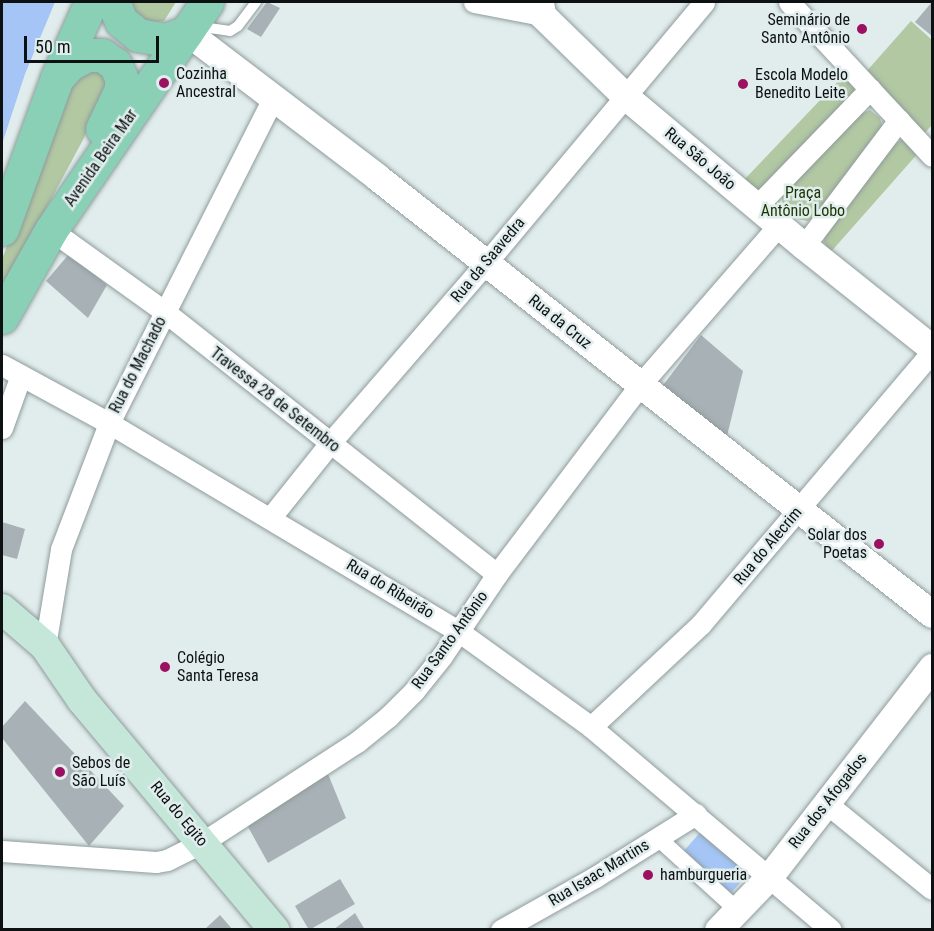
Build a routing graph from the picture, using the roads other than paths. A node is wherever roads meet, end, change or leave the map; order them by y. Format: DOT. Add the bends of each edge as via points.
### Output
graph roads {
  1 [pos="91,2"];
  2 [pos="113,2"];
  3 [pos="256,2"];
  4 [pos="474,2"];
  5 [pos="704,2"];
  6 [pos="789,2"];
  7 [pos="541,8"];
  8 [pos="195,20"];
  9 [pos="57,78"];
  10 [pos="870,89"];
  11 [pos="625,96"];
  12 [pos="273,98"];
  13 [pos="899,120"];
  14 [pos="933,156"];
  15 [pos="757,206"];
  16 [pos="779,225"];
  17 [pos="2,229"];
  18 [pos="51,230"];
  19 [pos="804,246"];
  20 [pos="486,263"];
  21 [pos="165,312"];
  22 [pos="2,317"];
  23 [pos="933,350"];
  24 [pos="2,365"];
  25 [pos="21,375"];
  26 [pos="639,386"];
  27 [pos="109,423"];
  28 [pos="2,428"];
  29 [pos="330,443"];
  30 [pos="798,509"];
  31 [pos="271,517"];
  32 [pos="497,574"];
  33 [pos="2,609"];
  34 [pos="933,614"];
  35 [pos="2,631"];
  36 [pos="458,631"];
  37 [pos="45,646"];
  38 [pos="933,667"];
  39 [pos="82,700"];
  40 [pos="591,727"];
  41 [pos="826,803"];
  42 [pos="696,814"];
  43 [pos="658,838"];
  44 [pos="203,842"];
  45 [pos="2,851"];
  46 [pos="769,877"];
  47 [pos="933,889"];
  48 [pos="737,910"];
  49 [pos="274,930"];
  50 [pos="501,930"];
  51 [pos="718,930"];
  52 [pos="831,930"];
  1 -- 9 [label="main road"];
  2 -- 8 [label="main road" via="121,21 143,37 165,40"];
  3 -- 8 [label="lane" via="230,31"];
  4 -- 7 [label="street"];
  5 -- 11 [label="street, Rua da Saavedra"];
  6 -- 10 [label="street"];
  7 -- 11 [label="street, Rua São João"];
  8 -- 12 [label="street, Rua da Cruz"];
  8 -- 18 [label="main road, Avenida Beira Mar"];
  9 -- 17 [label="main road"];
  9 -- 18 [label="main road" via="70,64 93,54 115,64 122,82 118,98"];
  10 -- 13 [label="street"];
  10 -- 15 [label="street"];
  11 -- 15 [label="street, Rua São João"];
  11 -- 20 [label="street, Rua da Saavedra"];
  12 -- 20 [label="street, Rua da Cruz"];
  12 -- 21 [label="street, Rua do Machado"];
  13 -- 14 [label="street"];
  13 -- 19 [label="street"];
  15 -- 16 [label="street, Rua São João"];
  16 -- 19 [label="street, Rua São João"];
  16 -- 26 [label="street, Rua Santo Antônio"];
  18 -- 21 [label="street, Travessa 28 de Setembro"];
  18 -- 22 [label="main road, Avenida Beira Mar"];
  19 -- 23 [label="street, Rua São João"];
  20 -- 26 [label="street, Rua da Cruz"];
  20 -- 29 [label="street, Rua da Saavedra"];
  21 -- 27 [label="street, Rua do Machado"];
  21 -- 29 [label="street, Travessa 28 de Setembro"];
  23 -- 30 [label="street, Rua do Alecrim"];
  24 -- 25 [label="street, Rua do Ribeirão"];
  25 -- 27 [label="street, Rua do Ribeirão"];
  25 -- 28 [label="street"];
  26 -- 30 [label="street, Rua da Cruz"];
  26 -- 32 [label="street, Rua Santo Antônio"];
  27 -- 31 [label="street, Rua do Ribeirão"];
  27 -- 37 [label="street, Rua do Machado" via="61,549"];
  29 -- 31 [label="street, Rua da Saavedra"];
  29 -- 32 [label="street, Travessa 28 de Setembro"];
  30 -- 34 [label="street, Rua da Cruz"];
  30 -- 40 [label="street, Rua do Alecrim" via="701,624"];
  31 -- 36 [label="street, Rua do Ribeirão"];
  32 -- 36 [label="street, Rua Santo Antônio"];
  33 -- 37 [label="main road, Rua do Egito"];
  35 -- 39 [label="main road, Rua do Egito"];
  36 -- 40 [label="street, Rua do Ribeirão"];
  36 -- 44 [label="street, Rua Santo Antônio" via="414,691 388,717 357,742"];
  37 -- 39 [label="main road, Rua do Egito"];
  38 -- 41 [label="street, Rua dos Afogados"];
  39 -- 44 [label="main road, Rua do Egito"];
  40 -- 42 [label="street, Rua do Ribeirão"];
  41 -- 46 [label="street, Rua dos Afogados"];
  41 -- 47 [label="street"];
  42 -- 43 [label="street, Rua Isaac Martins"];
  42 -- 46 [label="street, Rua do Ribeirão"];
  43 -- 48 [label="street"];
  43 -- 50 [label="street, Rua Isaac Martins"];
  44 -- 45 [label="street, Rua Santo Antônio" via="156,862"];
  44 -- 49 [label="main road, Rua do Egito"];
  46 -- 48 [label="street, Rua dos Afogados"];
  46 -- 52 [label="street, Rua do Ribeirão"];
  48 -- 51 [label="street, Rua dos Afogados"];
}
